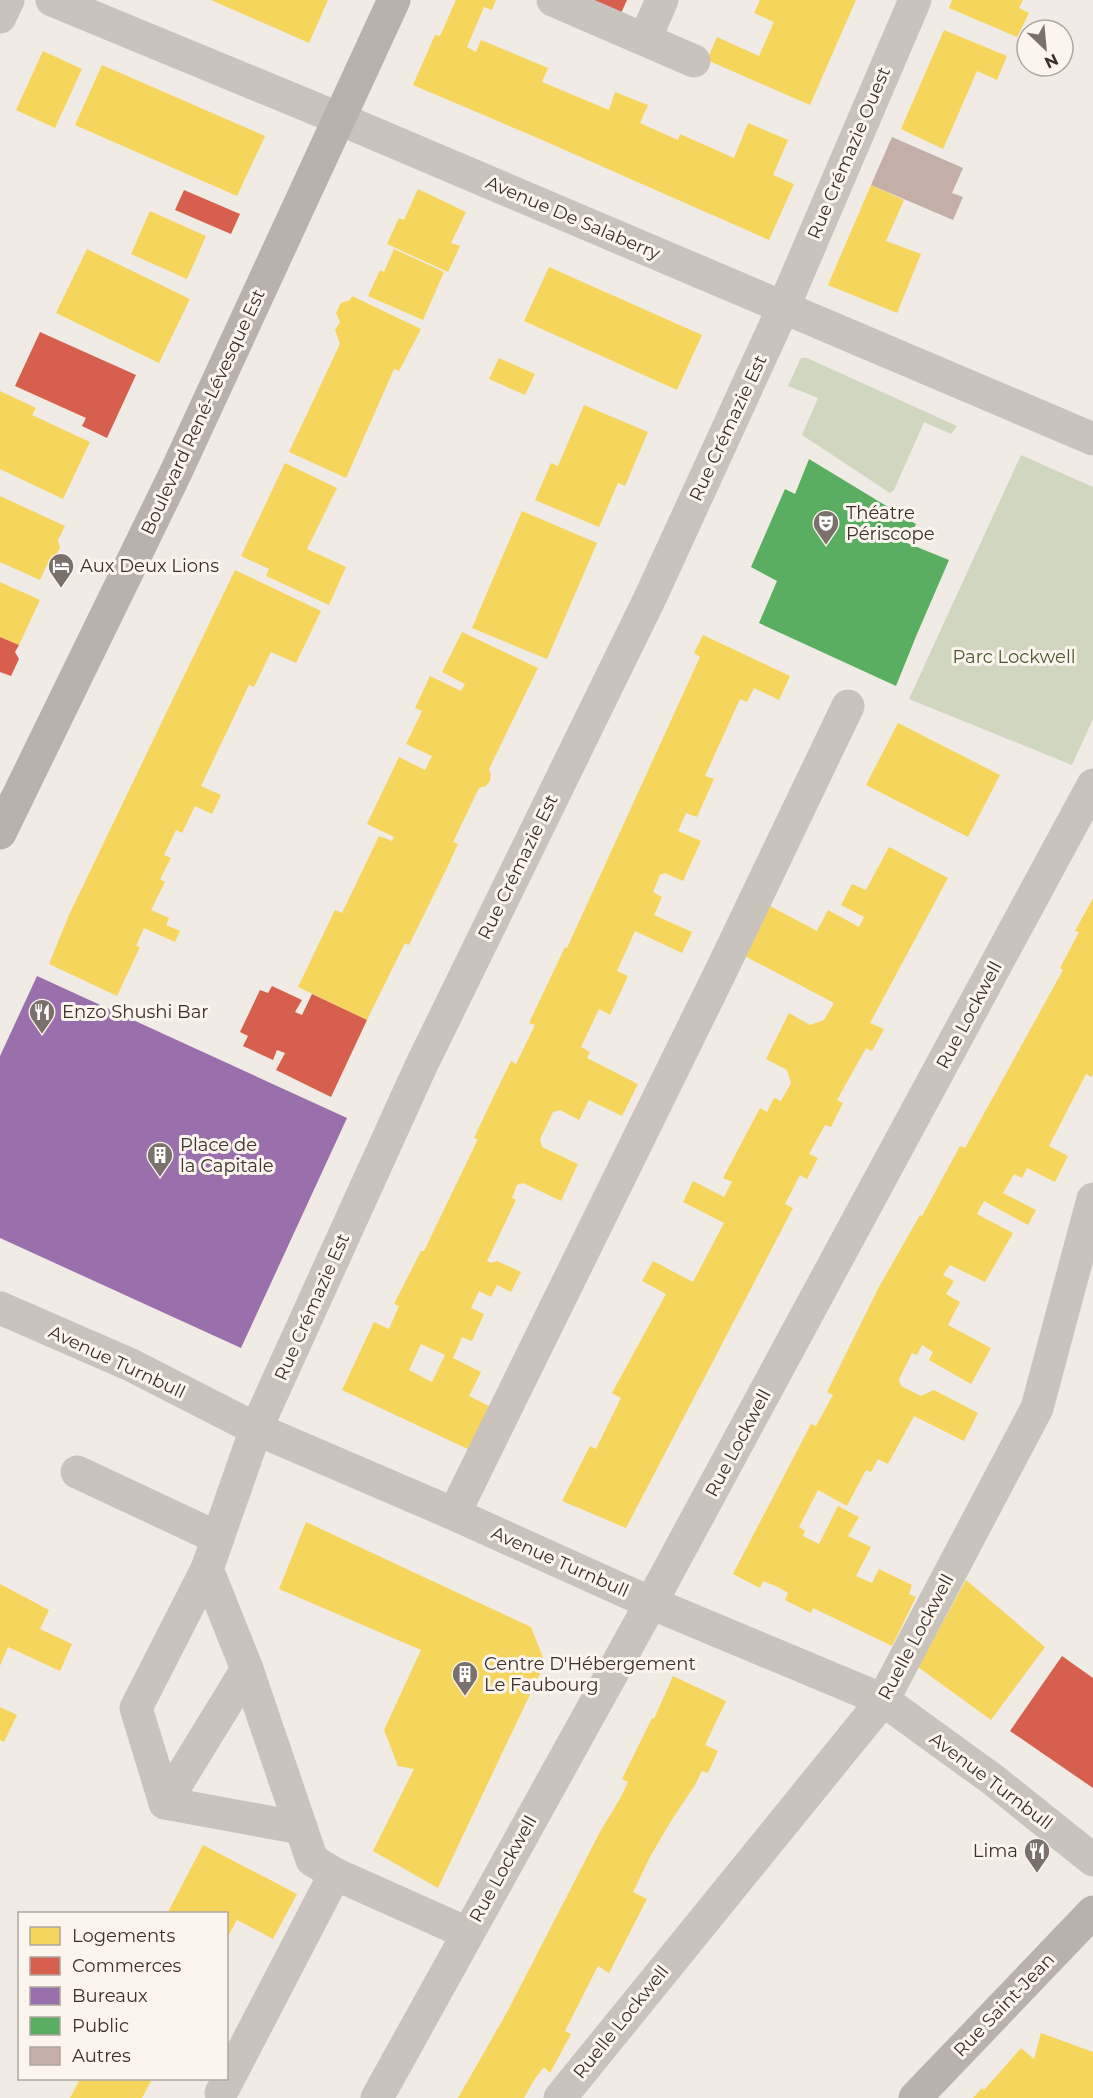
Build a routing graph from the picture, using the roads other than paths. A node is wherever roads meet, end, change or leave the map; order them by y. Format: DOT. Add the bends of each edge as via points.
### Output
graph roads {
  1 [pos="8,0"];
  2 [pos="52,0"];
  3 [pos="394,0"];
  4 [pos="553,0"];
  5 [pos="662,0"];
  6 [pos="915,0"];
  7 [pos="0,17"];
  8 [pos="645,39"];
  9 [pos="694,61"];
  10 [pos="340,119"];
  11 [pos="784,306"];
  12 [pos="1093,439"];
  13 [pos="848,706"];
  14 [pos="1093,785"];
  15 [pos="0,833"];
  16 [pos="1093,1199"];
  17 [pos="0,1308"];
  18 [pos="256,1429"];
  19 [pos="77,1472"];
  20 [pos="454,1514"];
  21 [pos="218,1538"];
  22 [pos="207,1569"];
  23 [pos="651,1603"];
  24 [pos="247,1669"];
  25 [pos="883,1700"];
  26 [pos="165,1803"];
  27 [pos="301,1828"];
  28 [pos="1093,1860"];
  29 [pos="335,1874"];
  30 [pos="1093,1912"];
  31 [pos="467,1933"];
  32 [pos="228,2080"];
  33 [pos="228,2080"];
  34 [pos="221,2093"];
  35 [pos="377,2098"];
  36 [pos="560,2098"];
  37 [pos="915,2098"];
  1 -- 7 [label="street"];
  2 -- 10 [label="street, Avenue De Salaberry"];
  3 -- 10 [label="main road, Boulevard René-Lévesque Est"];
  4 -- 8 [label="street"];
  5 -- 8 [label="street"];
  6 -- 11 [label="street, Rue Crémazie Ouest"];
  8 -- 9 [label="street"];
  10 -- 11 [label="street, Avenue De Salaberry"];
  10 -- 15 [label="main road, Boulevard René-Lévesque Est" via="176,472"];
  11 -- 12 [label="street, Avenue De Salaberry"];
  11 -- 18 [label="street, Rue Crémazie Est" via="651,596 421,1066"];
  13 -- 20 [label="street"];
  14 -- 23 [label="street, Rue Lockwell"];
  16 -- 25 [label="street, Ruelle Lockwell" via="1038,1408"];
  17 -- 18 [label="street, Avenue Turnbull" via="131,1365"];
  18 -- 20 [label="street, Avenue Turnbull"];
  18 -- 21 [label="street, Rue Crémazie Est"];
  19 -- 21 [label="street"];
  20 -- 23 [label="street, Avenue Turnbull"];
  21 -- 22 [label="street, Rue Crémazie Est"];
  22 -- 24 [label="street"];
  22 -- 26 [label="street, Rue Crémazie Est" via="136,1708"];
  23 -- 25 [label="street, Avenue Turnbull"];
  23 -- 31 [label="street, Rue Lockwell"];
  24 -- 26 [label="street"];
  24 -- 27 [label="street"];
  25 -- 28 [label="street, Avenue Turnbull" via="992,1779"];
  25 -- 36 [label="street, Ruelle Lockwell"];
  26 -- 27 [label="street"];
  27 -- 29 [label="street" via="312,1860"];
  29 -- 31 [label="street"];
  29 -- 32 [label="street"];
  30 -- 37 [label="main road, Rue Saint-Jean"];
  31 -- 35 [label="street, Rue Lockwell"];
  33 -- 34 [label="street"];
}
